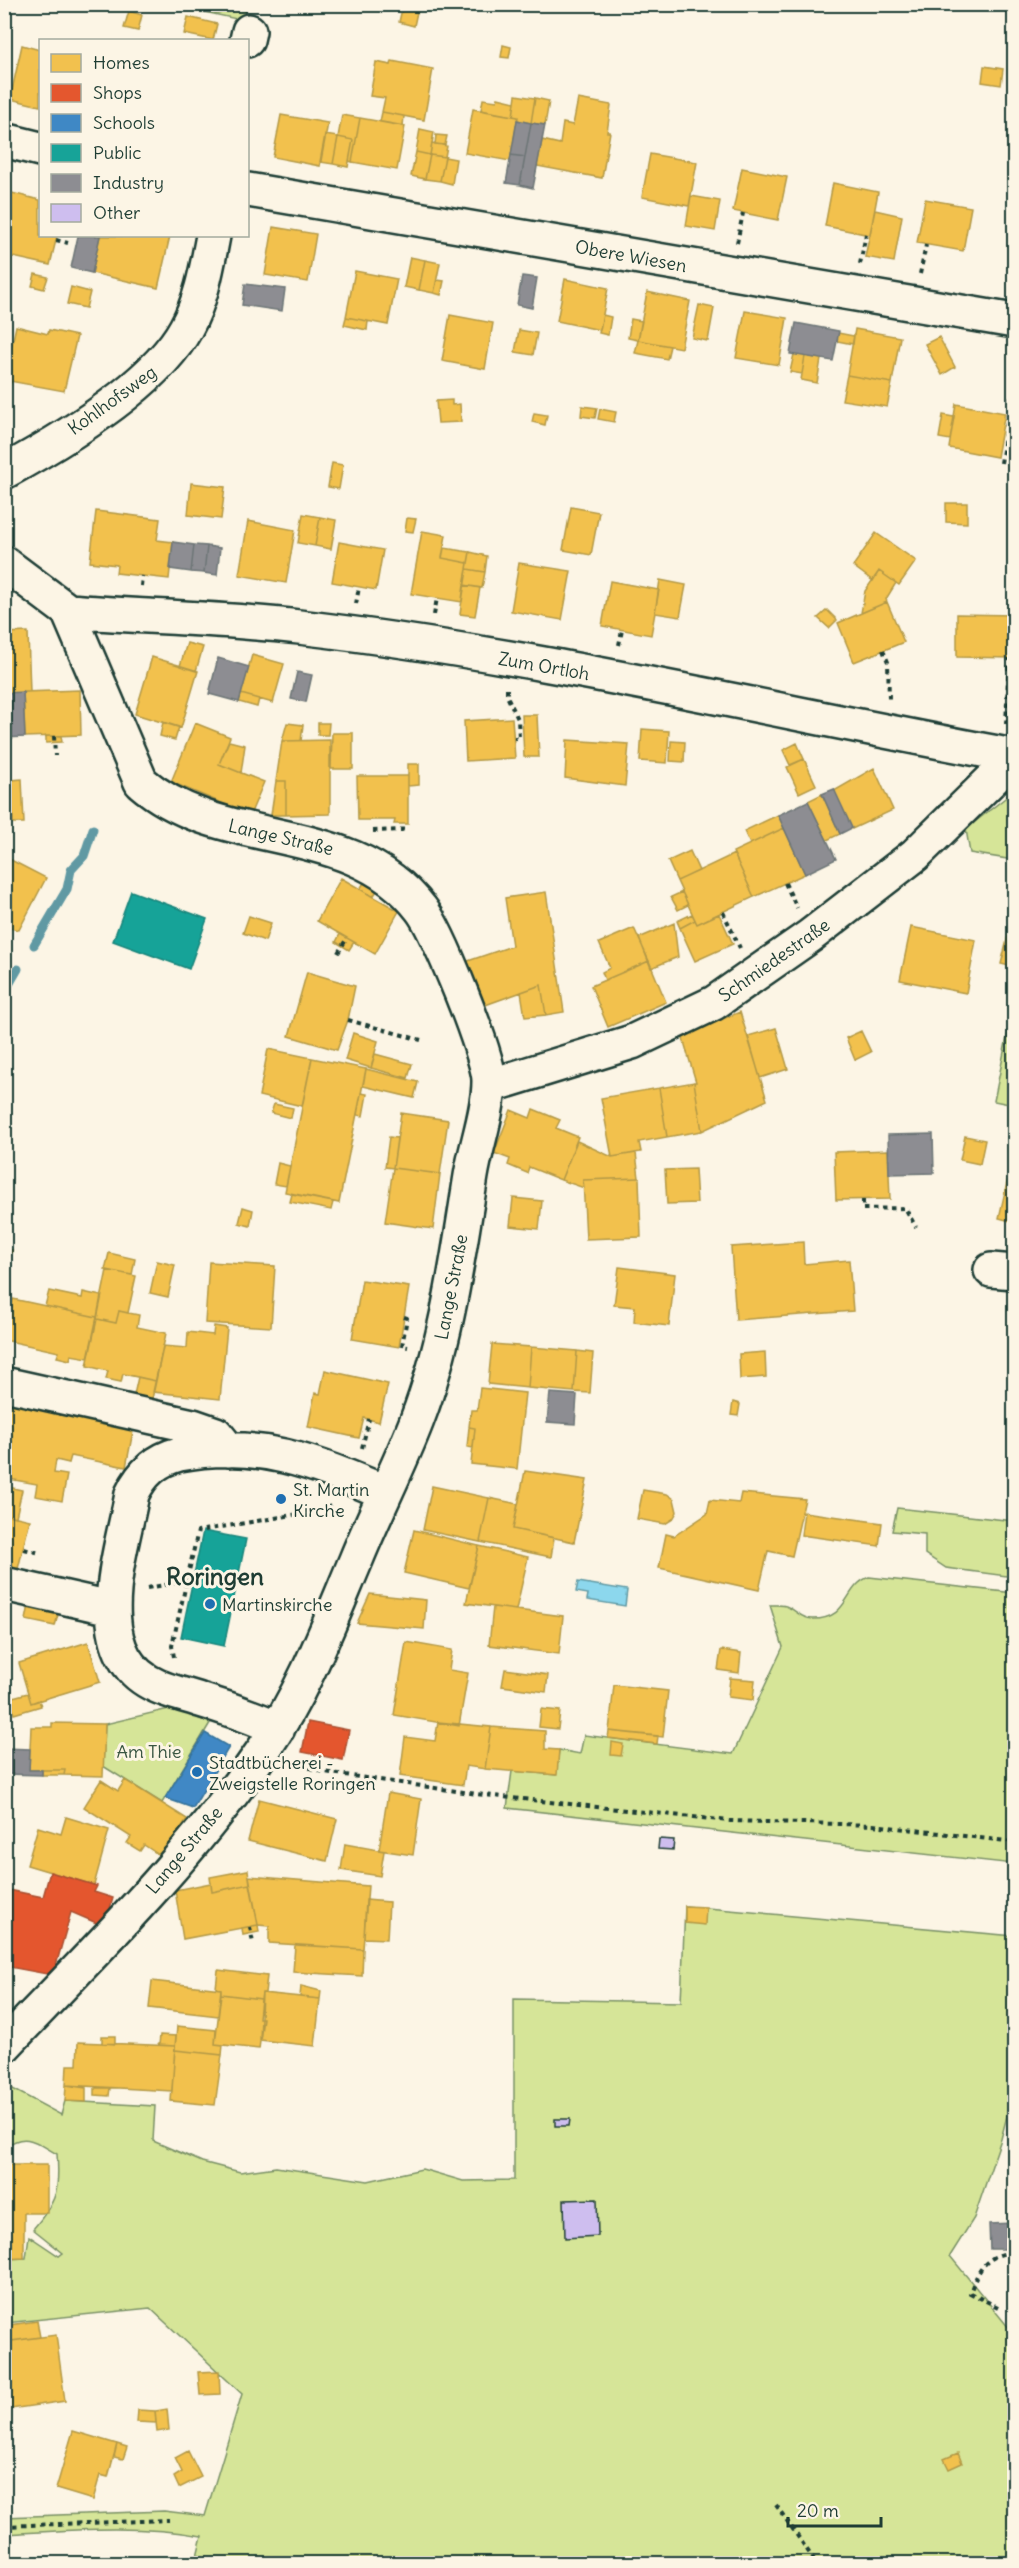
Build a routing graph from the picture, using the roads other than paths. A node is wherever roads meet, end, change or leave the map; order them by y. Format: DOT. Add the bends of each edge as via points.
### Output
graph roads {
  1 [pos="4,140"];
  2 [pos="39,149"];
  3 [pos="249,190"];
  4 [pos="213,237"];
  5 [pos="1014,321"];
  6 [pos="4,472"];
  7 [pos="4,563"];
  8 [pos="68,611"];
  9 [pos="1011,756"];
  10 [pos="489,1086"];
  11 [pos="4,1384"];
  12 [pos="229,1450"];
  13 [pos="370,1486"];
  14 [pos="4,1584"];
  15 [pos="111,1608"];
  16 [pos="271,1739"];
  17 [pos="4,2046"];
  1 -- 2 [label="street"];
  3 -- 5 [label="street, Obere Wiesen"];
  4 -- 6 [label="street, Kohlhofsweg" via="196,306 186,328 159,365 82,424"];
  7 -- 8 [label="street"];
  8 -- 9 [label="street, Zum Ortloh" via="297,627 506,658"];
  8 -- 10 [label="street, Lange Straße" via="141,782 152,792 205,819 343,852 379,870 411,897 442,946 488,1070"];
  9 -- 10 [label="street, Schmiedestraße" via="915,855 714,1003 632,1042"];
  10 -- 13 [label="street, Lange Straße" via="438,1353 417,1419"];
  11 -- 12 [label="street" via="194,1426 216,1434"];
  12 -- 13 [label="street" via="300,1458"];
  12 -- 15 [label="street" via="169,1457 146,1471 132,1494"];
  13 -- 16 [label="street, Lange Straße" via="323,1637"];
  14 -- 15 [label="street"];
  15 -- 16 [label="street" via="113,1630 131,1666 156,1686"];
  16 -- 17 [label="street, Lange Straße" via="203,1831"];
}
